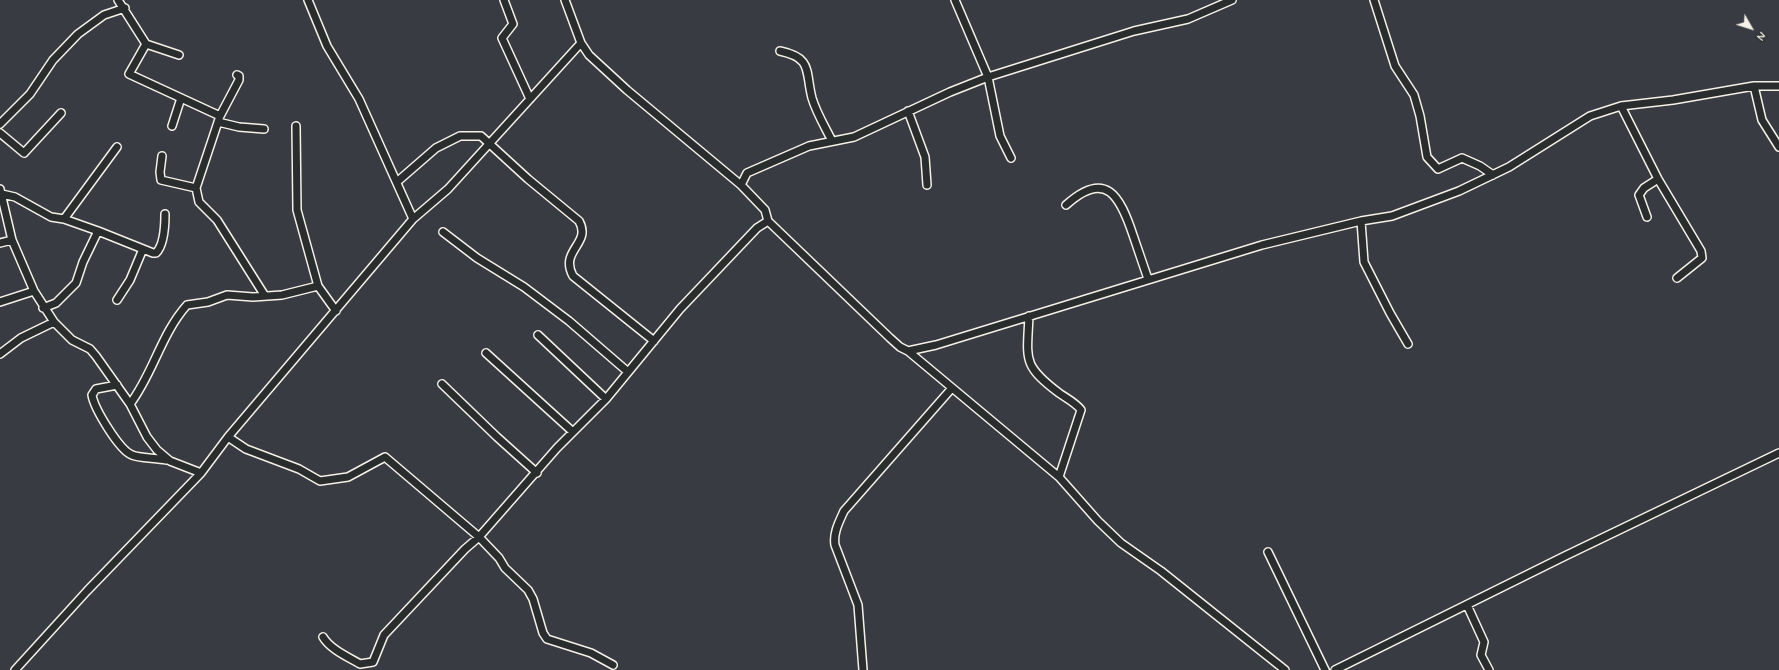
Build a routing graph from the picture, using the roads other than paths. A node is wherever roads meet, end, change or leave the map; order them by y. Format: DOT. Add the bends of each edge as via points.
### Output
graph roads {
  1 [pos="118,0"];
  2 [pos="308,0"];
  3 [pos="504,0"];
  4 [pos="565,0"];
  5 [pos="955,0"];
  6 [pos="1232,0"];
  7 [pos="1374,0"];
  8 [pos="125,8"];
  9 [pos="580,43"];
  10 [pos="146,44"];
  11 [pos="780,51"];
  12 [pos="179,55"];
  13 [pos="237,75"];
  14 [pos="988,77"];
  15 [pos="1754,86"];
  16 [pos="1779,86"];
  17 [pos="181,98"];
  18 [pos="530,99"];
  19 [pos="1621,106"];
  20 [pos="908,111"];
  21 [pos="61,113"];
  22 [pos="219,119"];
  23 [pos="0,124"];
  24 [pos="172,126"];
  25 [pos="296,126"];
  26 [pos="264,130"];
  27 [pos="0,133"];
  28 [pos="832,141"];
  29 [pos="489,144"];
  30 [pos="117,147"];
  31 [pos="1779,147"];
  32 [pos="162,156"];
  33 [pos="1011,158"];
  34 [pos="1493,175"];
  35 [pos="1658,179"];
  36 [pos="398,181"];
  37 [pos="740,185"];
  38 [pos="927,185"];
  39 [pos="196,188"];
  40 [pos="1,192"];
  41 [pos="1066,205"];
  42 [pos="165,214"];
  43 [pos="1647,216"];
  44 [pos="64,219"];
  45 [pos="413,219"];
  46 [pos="768,221"];
  47 [pos="1361,221"];
  48 [pos="98,231"];
  49 [pos="443,232"];
  50 [pos="12,240"];
  51 [pos="0,243"];
  52 [pos="143,249"];
  53 [pos="1677,278"];
  54 [pos="1148,279"];
  55 [pos="318,286"];
  56 [pos="34,292"];
  57 [pos="265,296"];
  58 [pos="117,300"];
  59 [pos="0,302"];
  60 [pos="44,308"];
  61 [pos="336,311"];
  62 [pos="1029,316"];
  63 [pos="54,322"];
  64 [pos="538,335"];
  65 [pos="654,341"];
  66 [pos="1408,344"];
  67 [pos="908,351"];
  68 [pos="486,353"];
  69 [pos="0,354"];
  70 [pos="628,372"];
  71 [pos="442,384"];
  72 [pos="117,385"];
  73 [pos="952,388"];
  74 [pos="606,399"];
  75 [pos="130,404"];
  76 [pos="573,432"];
  77 [pos="228,437"];
  78 [pos="1779,453"];
  79 [pos="170,461"];
  80 [pos="201,473"];
  81 [pos="537,473"];
  82 [pos="1059,477"];
  83 [pos="479,537"];
  84 [pos="1268,552"];
  85 [pos="1467,605"];
  86 [pos="323,637"];
  87 [pos="613,665"];
  88 [pos="15,670"];
  89 [pos="863,670"];
  90 [pos="1285,670"];
  91 [pos="1325,670"];
  92 [pos="1335,670"];
  93 [pos="1489,670"];
  1 -- 8 [label="street"];
  2 -- 36 [label="street" via="327,46 359,99"];
  3 -- 18 [label="street" via="513,24 503,35 504,44"];
  4 -- 9 [label="street"];
  5 -- 14 [label="street"];
  6 -- 14 [label="street" via="1188,19 1134,31"];
  7 -- 34 [label="street" via="1395,66 1414,96 1427,157 1438,169 1462,158"];
  8 -- 10 [label="street"];
  8 -- 23 [label="street" via="104,15 71,41 53,60 30,94"];
  9 -- 18 [label="street"];
  9 -- 37 [label="street" via="627,90"];
  10 -- 12 [label="street"];
  10 -- 17 [label="street" via="129,74"];
  11 -- 28 [label="street" via="798,56 804,63 812,98"];
  13 -- 22 [label="street" via="240,78"];
  14 -- 20 [label="street"];
  14 -- 33 [label="street" via="1000,136"];
  15 -- 16 [label="street"];
  15 -- 19 [label="street"];
  15 -- 31 [label="street" via="1762,120"];
  17 -- 22 [label="street"];
  17 -- 24 [label="street"];
  18 -- 29 [label="street"];
  19 -- 34 [label="street" via="1590,116 1509,168"];
  19 -- 35 [label="street"];
  20 -- 28 [label="street" via="854,137"];
  20 -- 38 [label="street" via="925,157"];
  21 -- 27 [label="street" via="24,153"];
  22 -- 26 [label="street" via="238,127"];
  22 -- 39 [label="street"];
  25 -- 55 [label="street" via="297,210"];
  28 -- 37 [label="street" via="809,146 747,174"];
  29 -- 36 [label="street" via="481,136 460,136 436,148"];
  29 -- 45 [label="street" via="448,189"];
  29 -- 65 [label="street" via="579,221 583,228 582,238 569,257 569,268 573,276"];
  30 -- 44 [label="street"];
  32 -- 39 [label="street" via="161,180"];
  34 -- 47 [label="street" via="1459,191 1392,216"];
  35 -- 43 [label="street" via="1644,188 1639,195"];
  35 -- 53 [label="street" via="1701,251 1702,258"];
  36 -- 45 [label="street"];
  37 -- 46 [label="street" via="765,210"];
  39 -- 57 [label="street" via="199,202 217,220"];
  40 -- 44 [label="street" via="51,217"];
  40 -- 50 [label="street"];
  41 -- 54 [label="street" via="1090,188 1104,189 1114,195 1123,206"];
  42 -- 52 [label="street" via="165,226 158,251 153,253"];
  44 -- 48 [label="street"];
  45 -- 61 [label="street"];
  46 -- 65 [label="street" via="757,228 680,309"];
  46 -- 67 [label="street" via="890,338"];
  47 -- 54 [label="street" via="1262,245"];
  47 -- 66 [label="street" via="1364,262"];
  48 -- 52 [label="street"];
  48 -- 60 [label="street" via="76,283 56,303"];
  49 -- 70 [label="street" via="477,258 524,286"];
  50 -- 51 [label="street"];
  50 -- 56 [label="street"];
  52 -- 58 [label="street" via="130,280"];
  54 -- 62 [label="street"];
  55 -- 57 [label="street" via="282,295"];
  55 -- 61 [label="street"];
  56 -- 59 [label="street"];
  56 -- 60 [label="street"];
  57 -- 75 [label="street" via="227,295 208,302 187,305 157,352 137,395"];
  60 -- 63 [label="street"];
  61 -- 77 [label="street"];
  62 -- 67 [label="street" via="936,345"];
  62 -- 82 [label="street" via="1027,355 1033,370 1043,381 1081,410"];
  63 -- 69 [label="street" via="21,338"];
  63 -- 72 [label="street" via="72,340 92,352"];
  64 -- 74 [label="street"];
  65 -- 70 [label="street"];
  67 -- 73 [label="street"];
  68 -- 76 [label="street"];
  70 -- 74 [label="street"];
  71 -- 81 [label="street"];
  72 -- 75 [label="street"];
  72 -- 79 [label="street" via="96,389 92,395 116,440 131,455"];
  73 -- 82 [label="street"];
  73 -- 89 [label="street" via="844,511 837,526 835,545 858,605"];
  74 -- 76 [label="street"];
  75 -- 79 [label="street" via="150,441"];
  76 -- 81 [label="street"];
  77 -- 80 [label="street"];
  77 -- 83 [label="street" via="246,449 299,469 320,481 348,477 385,457"];
  78 -- 85 [label="street"];
  79 -- 80 [label="street"];
  80 -- 88 [label="street"];
  81 -- 83 [label="street"];
  82 -- 90 [label="street" via="1098,522 1121,543 1161,571"];
  83 -- 86 [label="street" via="384,635 373,662 360,664 336,650"];
  83 -- 87 [label="street" via="528,590 542,633 548,639 591,653"];
  84 -- 91 [label="street"];
  85 -- 92 [label="street"];
  85 -- 93 [label="street" via="1484,642 1481,654"];
}
